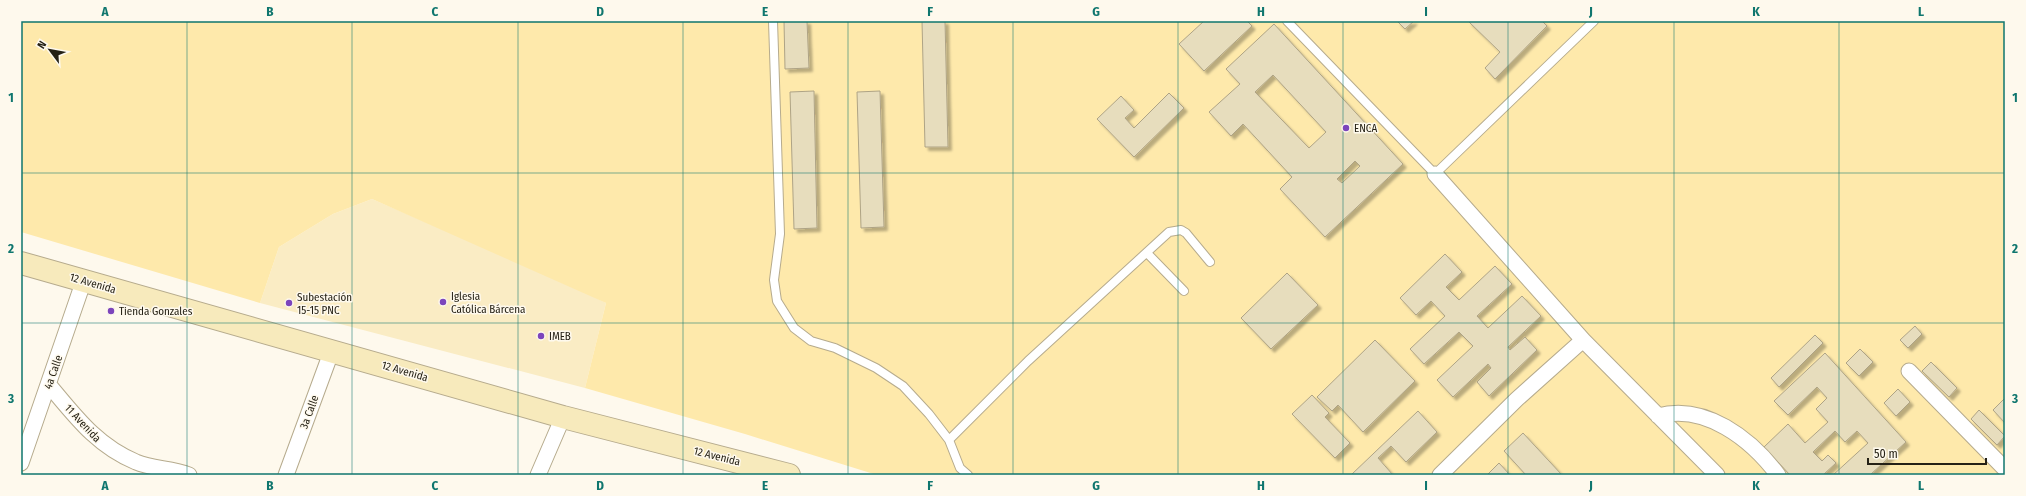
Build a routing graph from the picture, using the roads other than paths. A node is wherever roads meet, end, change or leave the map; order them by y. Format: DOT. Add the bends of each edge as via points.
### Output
graph roads {
  1 [pos="773,21"];
  2 [pos="1287,21"];
  3 [pos="1594,21"];
  4 [pos="1435,174"];
  5 [pos="1147,253"];
  6 [pos="1210,262"];
  7 [pos="21,263"];
  8 [pos="84,280"];
  9 [pos="1184,292"];
  10 [pos="1583,340"];
  11 [pos="332,350"];
  12 [pos="1909,371"];
  13 [pos="49,385"];
  14 [pos="1658,416"];
  15 [pos="563,417"];
  16 [pos="949,440"];
  17 [pos="21,464"];
  18 [pos="2005,470"];
  19 [pos="780,474"];
  20 [pos="189,475"];
  21 [pos="286,475"];
  22 [pos="538,475"];
  23 [pos="968,475"];
  24 [pos="1440,475"];
  25 [pos="1717,475"];
  26 [pos="1778,475"];
  27 [pos="2000,475"];
  1 -- 16 [label="lane" via="780,234 774,280 777,301 794,328 811,341 835,348 876,368 903,386"];
  2 -- 4 [label="lane"];
  3 -- 4 [label="lane"];
  4 -- 10 [label="street"];
  5 -- 6 [label="lane" via="1169,232 1181,230"];
  5 -- 9 [label="lane"];
  5 -- 16 [label="lane" via="1028,361"];
  7 -- 8 [label="main road, 12 Avenida"];
  8 -- 11 [label="main road, 12 Avenida"];
  8 -- 13 [label="street, 4a Calle"];
  10 -- 14 [label="street"];
  10 -- 24 [label="street" via="1517,399"];
  11 -- 15 [label="main road, 12 Avenida"];
  11 -- 21 [label="street, 3a Calle"];
  12 -- 18 [label="street"];
  13 -- 17 [label="street, 4a Calle"];
  13 -- 20 [label="street, 11 Avenida" via="102,444 136,462"];
  14 -- 25 [label="street"];
  14 -- 26 [label="street" via="1671,412 1712,420 1738,436"];
  15 -- 19 [label="main road, 12 Avenida"];
  15 -- 22 [label="street"];
  16 -- 23 [label="lane" via="960,468"];
  18 -- 27 [label="street"];
}
